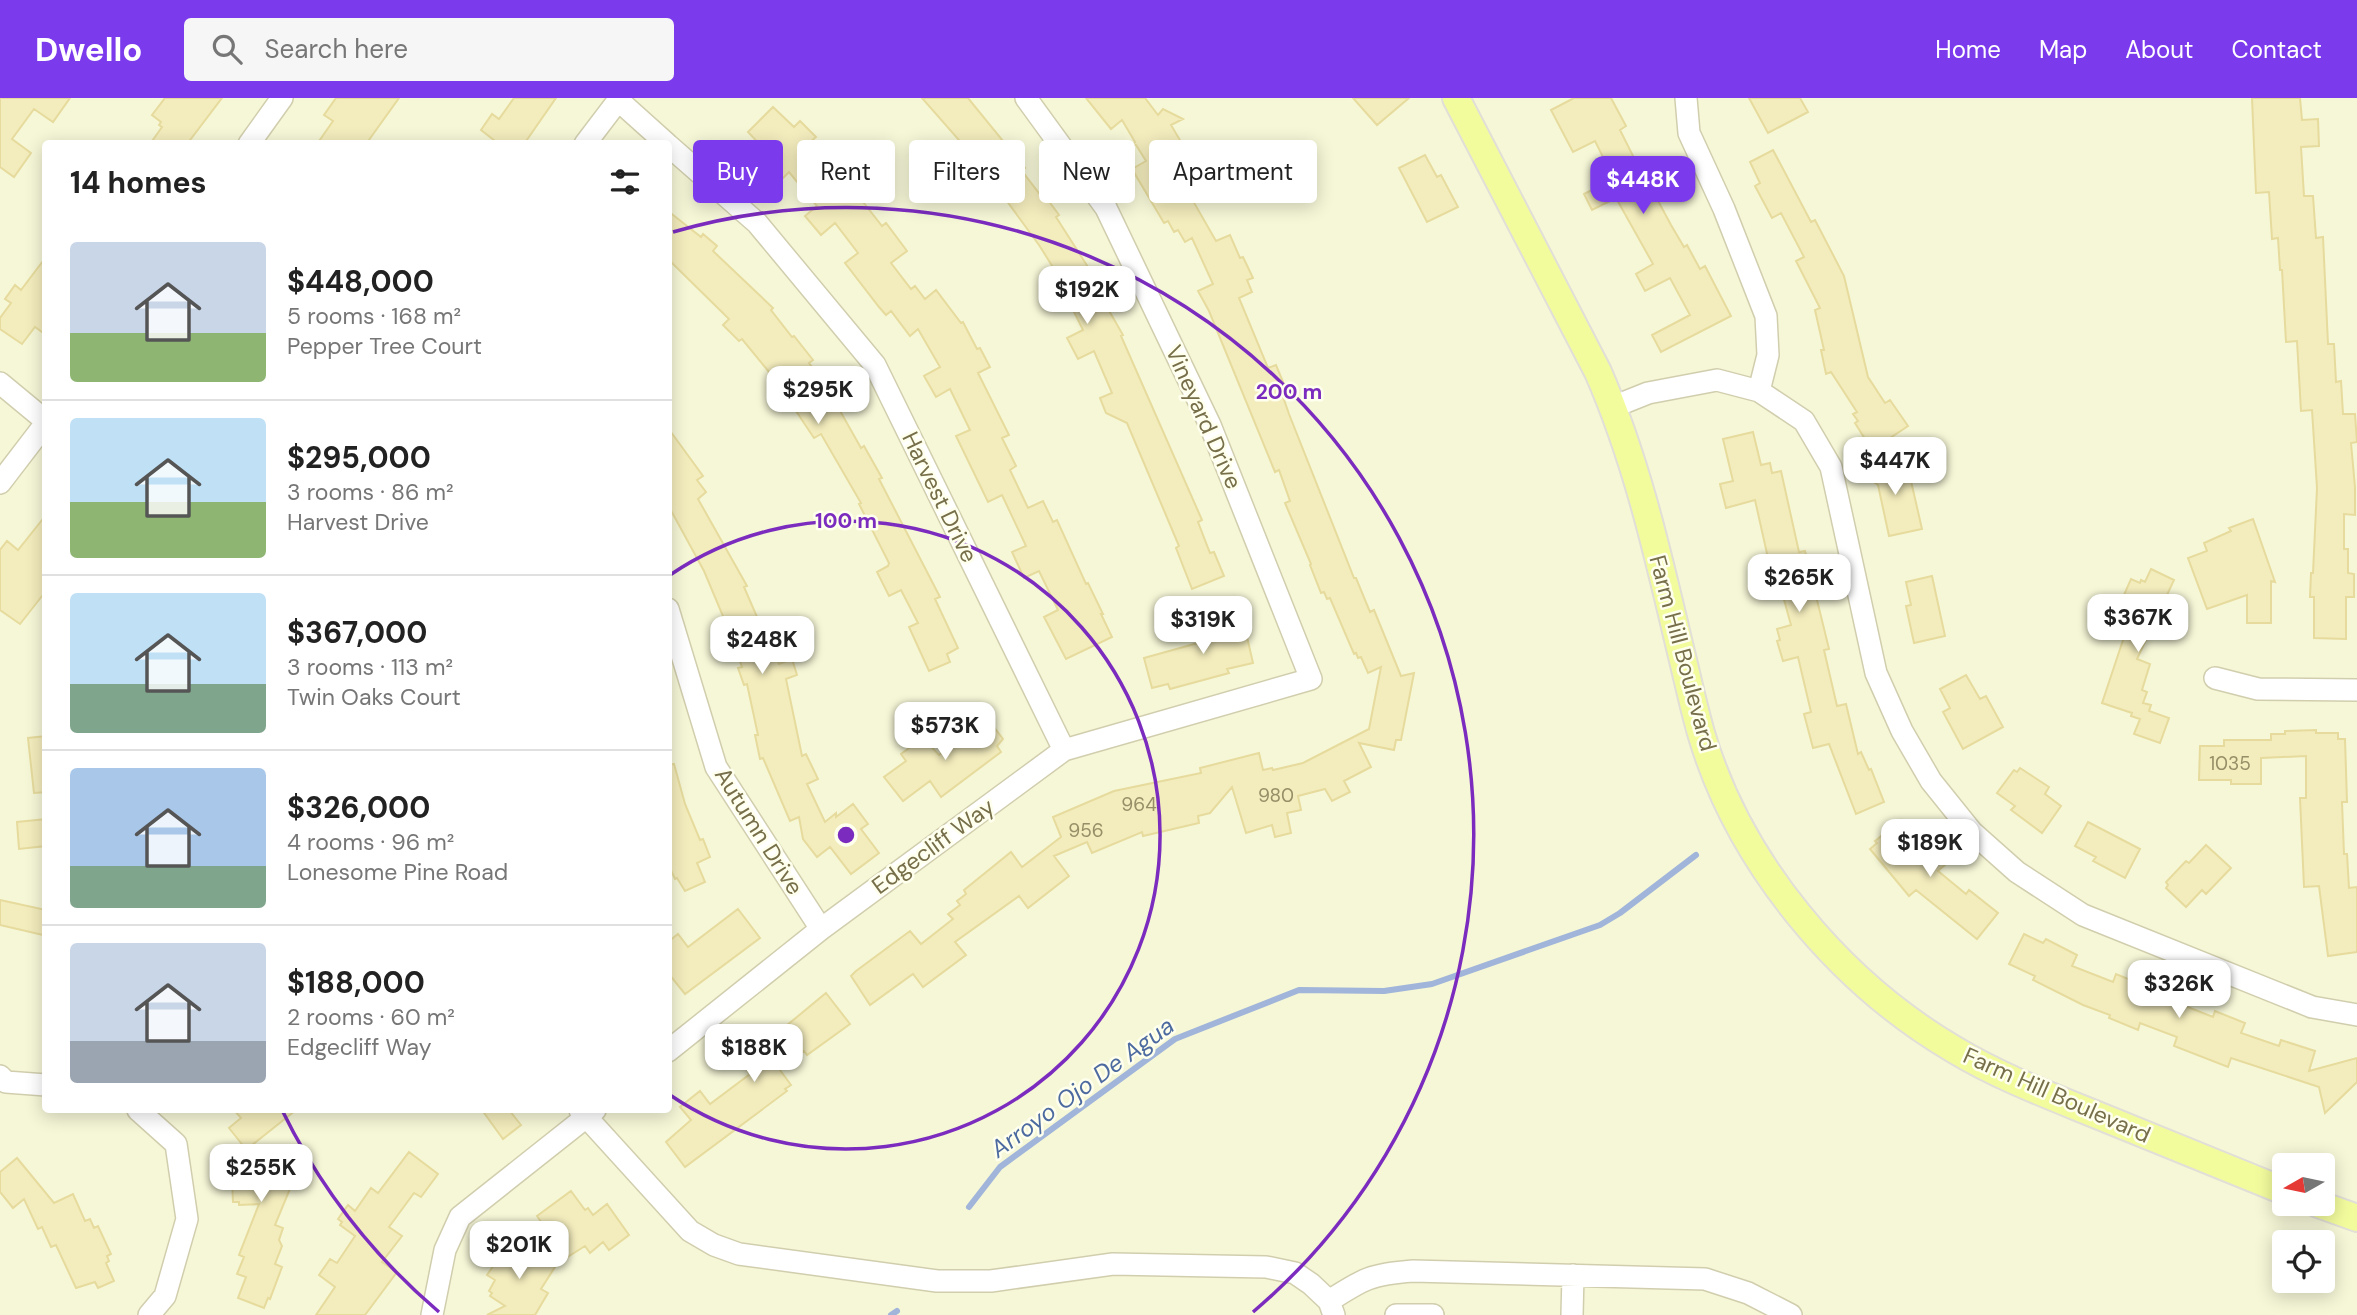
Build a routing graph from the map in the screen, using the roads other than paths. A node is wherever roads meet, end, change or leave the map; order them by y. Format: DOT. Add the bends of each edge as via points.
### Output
graph roads {
  1 [pos="282,98"];
  2 [pos="1026,98"];
  3 [pos="1455,98"];
  4 [pos="1686,98"];
  5 [pos="619,99"];
  6 [pos="252,140"];
  7 [pos="588,140"];
  8 [pos="664,140"];
  9 [pos="672,148"];
  10 [pos="0,383"];
  11 [pos="1759,391"];
  12 [pos="1613,407"];
  13 [pos="42,419"];
  14 [pos="42,427"];
  15 [pos="0,483"];
  16 [pos="672,622"];
  17 [pos="2215,678"];
  18 [pos="1311,679"];
  19 [pos="2357,690"];
  20 [pos="1064,750"];
  21 [pos="821,929"];
  22 [pos="2357,1015"];
  23 [pos="672,1048"];
  24 [pos="2,1081"];
  25 [pos="42,1084"];
  26 [pos="141,1113"];
  27 [pos="586,1113"];
  28 [pos="588,1113"];
  29 [pos="2272,1186"];
  30 [pos="2335,1210"];
  31 [pos="2357,1218"];
  32 [pos="1573,1275"];
  33 [pos="1331,1308"];
  34 [pos="149,1315"];
  35 [pos="432,1315"];
  36 [pos="1396,1315"];
  37 [pos="1433,1315"];
  38 [pos="1572,1315"];
  39 [pos="1791,1315"];
  1 -- 6 [label="street"];
  2 -- 18 [label="street, Vineyard Drive" via="1106,208 1210,425"];
  3 -- 12 [label="main road, Farm Hill Boulevard"];
  4 -- 11 [label="street" via="1689,133 1766,316 1768,355"];
  5 -- 7 [label="street"];
  5 -- 8 [label="street, Harvest Drive"];
  9 -- 20 [label="street, Harvest Drive" via="757,223 874,365"];
  10 -- 13 [label="street"];
  11 -- 12 [label="street" via="1717,380 1648,393"];
  11 -- 22 [label="street" via="1804,421 1831,467 1876,673 1931,781 1972,832 2017,872 2082,915 2312,1007"];
  12 -- 29 [label="main road, Farm Hill Boulevard" via="1640,487 1701,734 1744,834 1799,917 1904,1016 1954,1049 2005,1077"];
  14 -- 15 [label="street"];
  16 -- 21 [label="street, Autumn Drive" via="716,767"];
  17 -- 19 [label="street" via="2258,689"];
  18 -- 20 [label="street, Edgecliff Way"];
  20 -- 21 [label="street, Edgecliff Way"];
  21 -- 23 [label="street, Edgecliff Way"];
  24 -- 25 [label="street"];
  26 -- 34 [label="street" via="176,1144 187,1219 165,1296"];
  27 -- 35 [label="street" via="460,1217 445,1250"];
  28 -- 33 [label="street" via="691,1231 739,1254 937,1281 991,1281 1113,1264 1266,1267 1295,1273"];
  30 -- 31 [label="main road"];
  32 -- 33 [label="street" via="1387,1273 1360,1281"];
  32 -- 38 [label="street"];
  32 -- 39 [label="street" via="1705,1279 1748,1293"];
  36 -- 37 [label="street"];
}
